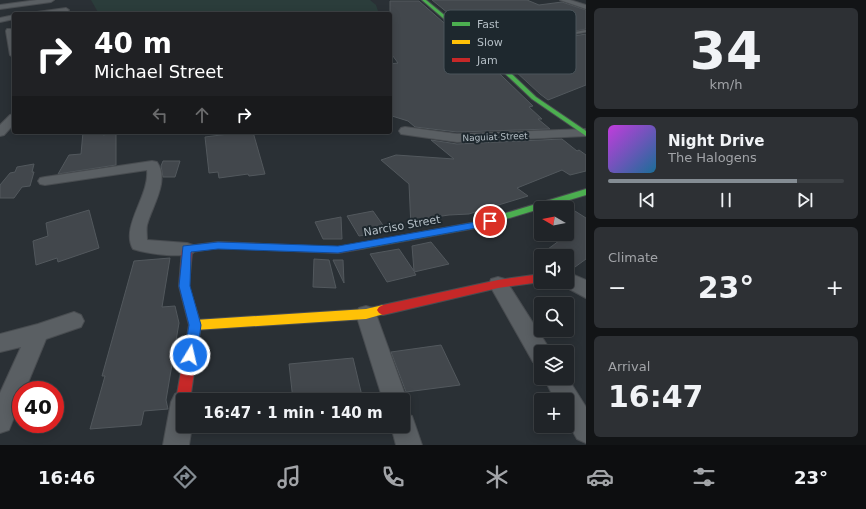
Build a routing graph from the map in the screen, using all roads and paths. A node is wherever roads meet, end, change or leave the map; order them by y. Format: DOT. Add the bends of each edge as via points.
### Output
graph roads {
  1 [pos="51,0"];
  2 [pos="424,0"];
  3 [pos="563,0"];
  4 [pos="0,7"];
  5 [pos="586,7"];
  6 [pos="66,10"];
  7 [pos="52,12"];
  8 [pos="444,17"];
  9 [pos="12,18"];
  10 [pos="0,20"];
  11 [pos="586,30"];
  12 [pos="12,31"];
  13 [pos="576,32"];
  14 [pos="0,33"];
  15 [pos="509,74"];
  16 [pos="12,113"];
  17 [pos="0,115"];
  18 [pos="12,119"];
  19 [pos="12,130"];
  20 [pos="405,131"];
  21 [pos="0,132"];
  22 [pos="585,133"];
  23 [pos="45,181"];
  24 [pos="586,192"];
  25 [pos="187,249"];
  26 [pos="534,279"];
  27 [pos="574,282"];
  28 [pos="498,284"];
  29 [pos="586,290"];
  30 [pos="366,314"];
  31 [pos="74,321"];
  32 [pos="195,325"];
  33 [pos="38,333"];
  34 [pos="0,343"];
  35 [pos="534,345"];
  36 [pos="558,385"];
  37 [pos="184,393"];
  38 [pos="393,393"];
  39 [pos="0,421"];
  40 [pos="586,430"];
  41 [pos="178,433"];
  42 [pos="406,433"];
  43 [pos="176,445"];
  44 [pos="410,445"];
  1 -- 4 [label="street"];
  2 -- 8 [label="street"];
  3 -- 5 [label="street"];
  6 -- 7 [label="street"];
  9 -- 10 [label="street"];
  11 -- 13 [label="lane"];
  12 -- 14 [label="street"];
  15 -- 22 [label="street" via="534,98"];
  16 -- 17 [label="street"];
  18 -- 21 [label="street"];
  19 -- 21 [label="street"];
  20 -- 22 [label="street, Naguiat Street" via="457,138"];
  23 -- 25 [label="street" via="152,165 155,171 153,186 139,228 139,245 150,248"];
  24 -- 25 [label="street, Narciso Street" via="476,225 338,250 218,245"];
  25 -- 32 [label="street" via="184,286"];
  26 -- 28 [label="street"];
  27 -- 29 [label="street"];
  28 -- 30 [label="street"];
  28 -- 35 [label="street"];
  30 -- 32 [label="street"];
  30 -- 38 [label="street"];
  31 -- 33 [label="street"];
  32 -- 37 [label="street"];
  33 -- 34 [label="street"];
  33 -- 39 [label="street"];
  36 -- 40 [label="street"];
  41 -- 43 [label="street"];
  42 -- 44 [label="street"];
}
